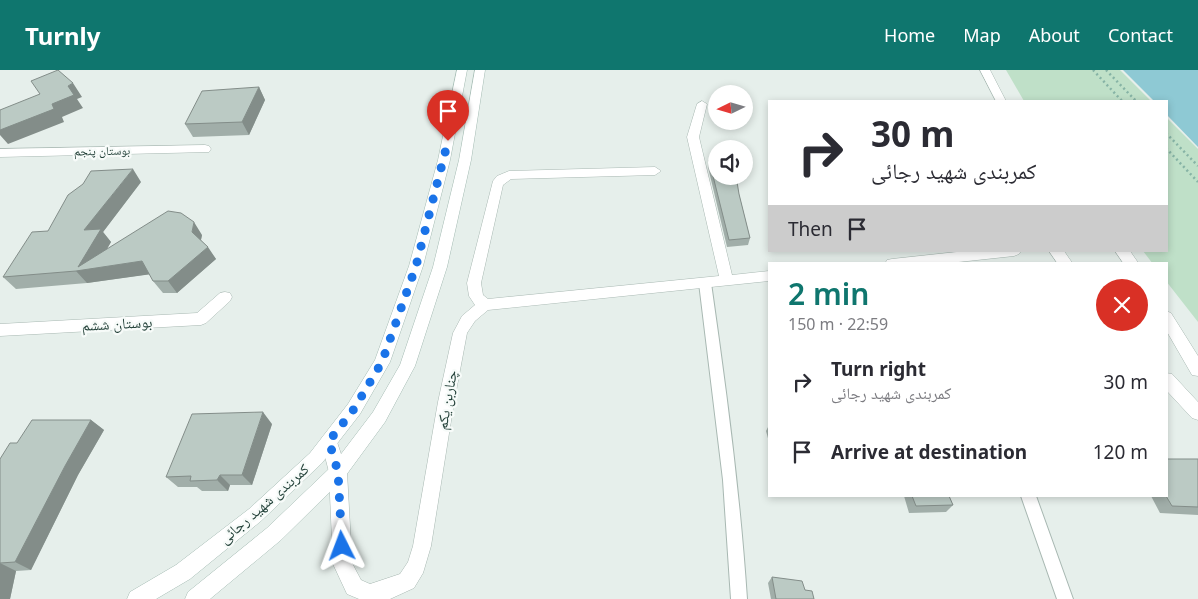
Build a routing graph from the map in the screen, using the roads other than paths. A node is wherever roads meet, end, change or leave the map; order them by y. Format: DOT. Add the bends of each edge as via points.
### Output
graph roads {
  1 [pos="462,70"];
  2 [pos="480,70"];
  3 [pos="985,70"];
  4 [pos="1000,100"];
  5 [pos="702,104"];
  6 [pos="204,149"];
  7 [pos="0,153"];
  8 [pos="655,171"];
  9 [pos="1007,252"];
  10 [pos="1057,252"];
  11 [pos="1123,252"];
  12 [pos="942,261"];
  13 [pos="925,262"];
  14 [pos="1064,262"];
  15 [pos="1130,262"];
  16 [pos="768,276"];
  17 [pos="727,281"];
  18 [pos="706,283"];
  19 [pos="225,297"];
  20 [pos="485,305"];
  21 [pos="1168,319"];
  22 [pos="0,330"];
  23 [pos="1198,370"];
  24 [pos="1168,381"];
  25 [pos="1198,413"];
  26 [pos="329,441"];
  27 [pos="338,472"];
  28 [pos="1028,497"];
  29 [pos="137,599"];
  30 [pos="195,599"];
  31 [pos="739,599"];
  32 [pos="1066,599"];
  1 -- 26 [label="street, کمربندی شهید رجائی" via="444,160 416,266 382,362 354,409"];
  2 -- 27 [label="street, کمربندی شهید رجائی" via="465,160 440,267 407,366 378,417"];
  3 -- 4 [label="street"];
  5 -- 17 [label="street" via="693,137"];
  6 -- 7 [label="street, بوستان پنجم"];
  8 -- 20 [label="street" via="519,175 501,179 497,184 474,283 478,300"];
  9 -- 12 [label="street"];
  10 -- 14 [label="street"];
  11 -- 15 [label="street"];
  12 -- 13 [label="street"];
  16 -- 17 [label="street"];
  17 -- 18 [label="street"];
  18 -- 20 [label="street"];
  18 -- 31 [label="lane" via="720,386"];
  19 -- 22 [label="street, بوستان ششم" via="201,319"];
  20 -- 27 [label="street, چناربن یکم" via="462,325 422,546 416,566 406,581 370,594 354,587 343,564"];
  21 -- 23 [label="street"];
  24 -- 25 [label="street"];
  26 -- 27 [label="street, چناربن یکم"];
  26 -- 29 [label="street, کمربندی شهید رجائی" via="316,458 255,515 183,572"];
  27 -- 30 [label="street, کمربندی شهید رجائی" via="274,534"];
  28 -- 32 [label="lane"];
}
